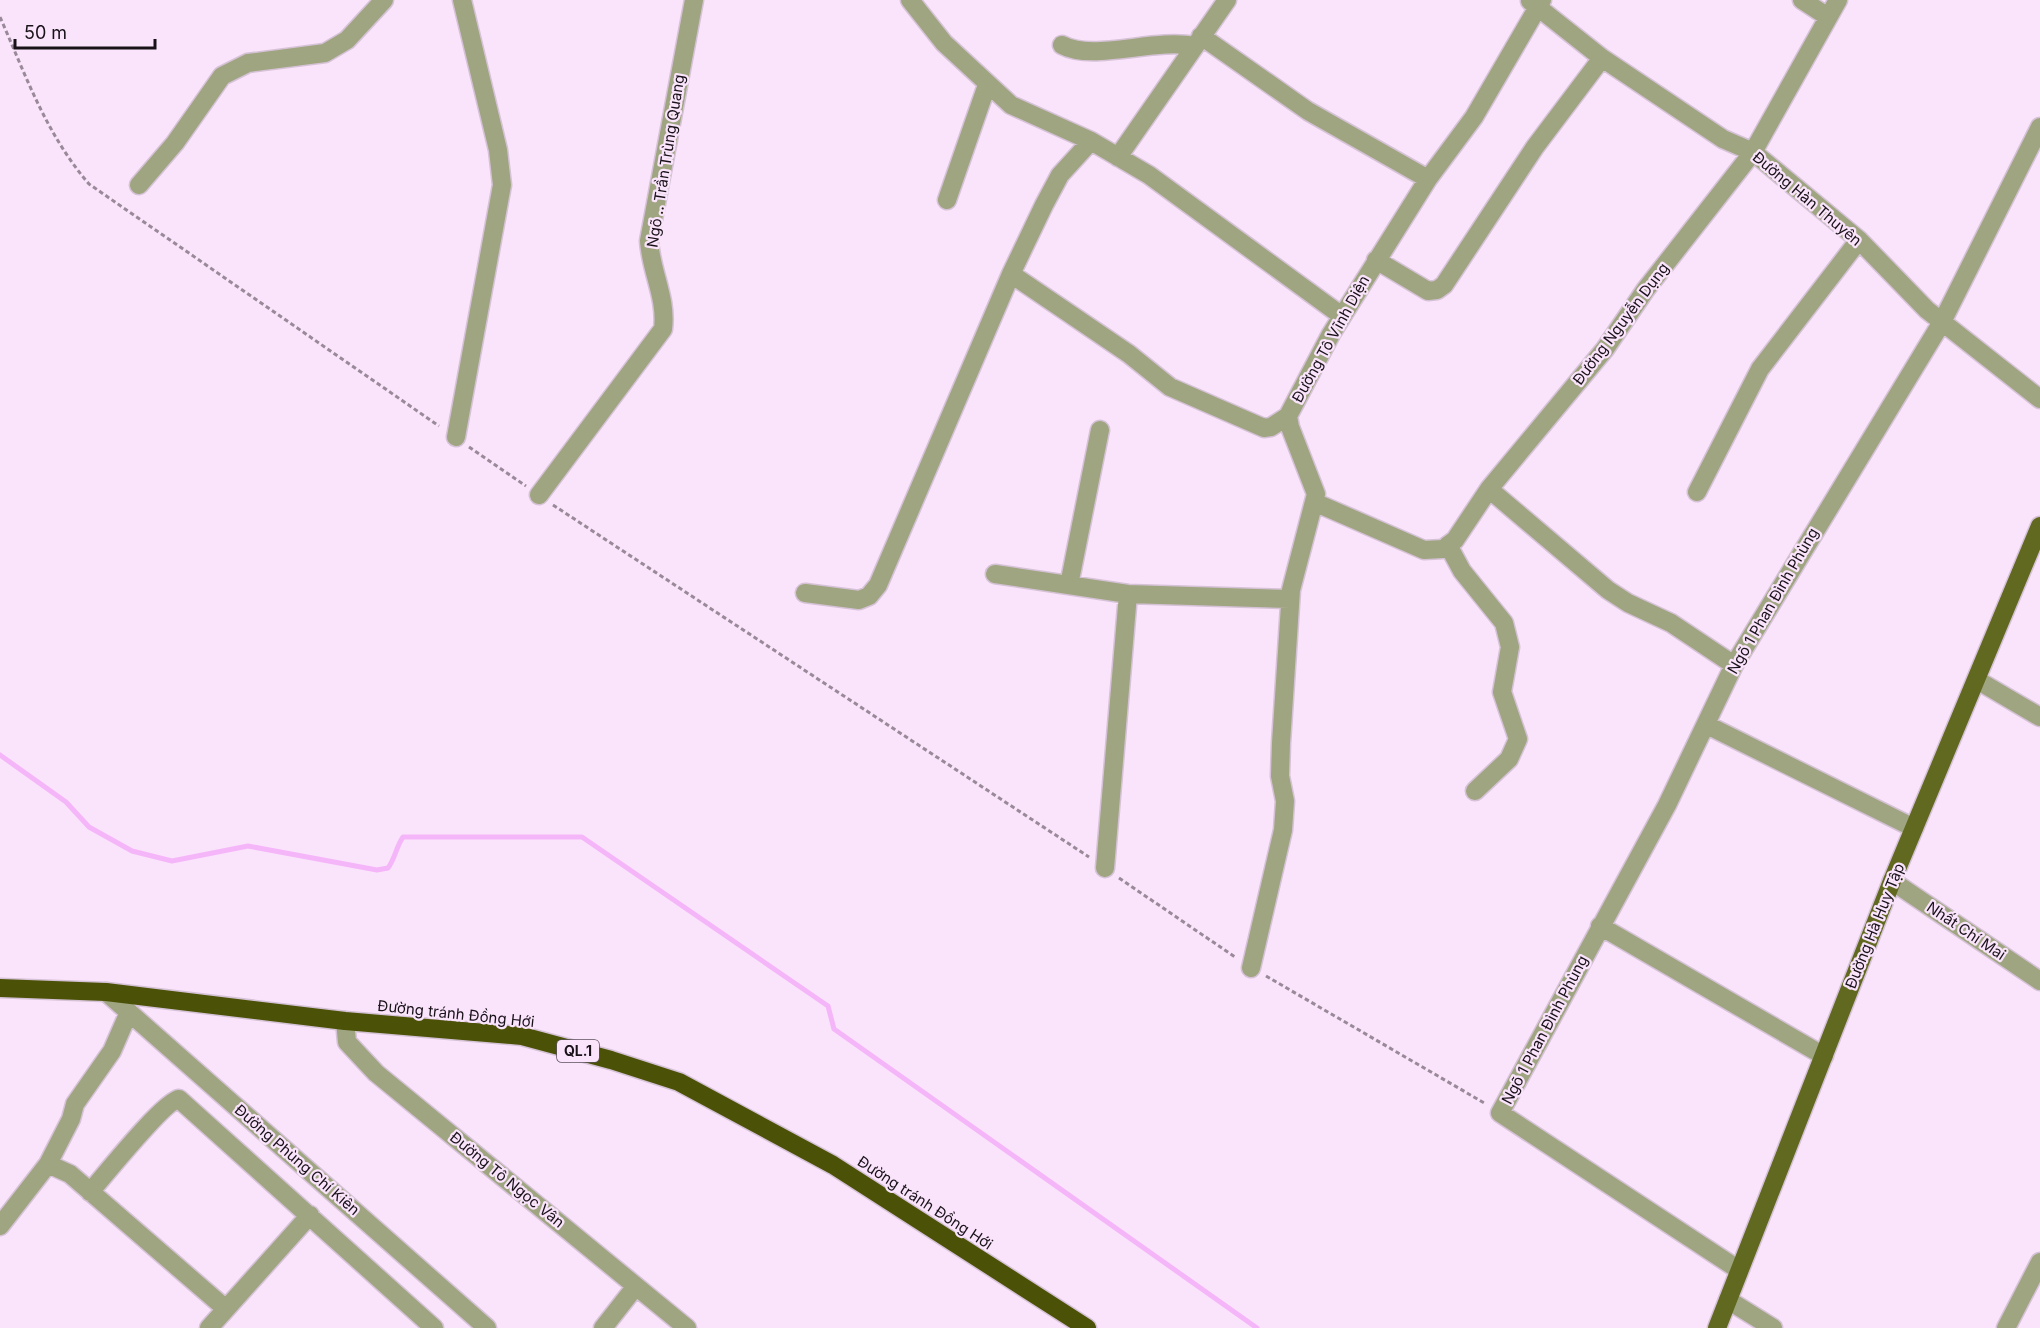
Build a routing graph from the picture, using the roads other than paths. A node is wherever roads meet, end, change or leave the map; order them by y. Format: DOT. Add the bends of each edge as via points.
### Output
graph roads {
  1 [pos="384,0"];
  2 [pos="462,0"];
  3 [pos="694,0"];
  4 [pos="910,0"];
  5 [pos="1227,0"];
  6 [pos="1802,0"];
  7 [pos="1838,0"];
  8 [pos="1536,3"];
  9 [pos="1828,17"];
  10 [pos="1198,41"];
  11 [pos="1062,45"];
  12 [pos="1602,58"];
  13 [pos="987,84"];
  14 [pos="2040,127"];
  15 [pos="1091,141"];
  16 [pos="1753,152"];
  17 [pos="1118,157"];
  18 [pos="1428,179"];
  19 [pos="139,185"];
  20 [pos="947,200"];
  21 [pos="1859,240"];
  22 [pos="1376,260"];
  23 [pos="1011,274"];
  24 [pos="1342,316"];
  25 [pos="1942,322"];
  26 [pos="2040,399"];
  27 [pos="1288,416"];
  28 [pos="1100,430"];
  29 [pos="456,437"];
  30 [pos="1489,489"];
  31 [pos="1696,492"];
  32 [pos="539,495"];
  33 [pos="1314,502"];
  34 [pos="2040,526"];
  35 [pos="1448,545"];
  36 [pos="995,574"];
  37 [pos="1069,585"];
  38 [pos="805,594"];
  39 [pos="1128,594"];
  40 [pos="1290,599"];
  41 [pos="1734,665"];
  42 [pos="1977,680"];
  43 [pos="2040,717"];
  44 [pos="1707,725"];
  45 [pos="1475,790"];
  46 [pos="1914,828"];
  47 [pos="1105,868"];
  48 [pos="1892,881"];
  49 [pos="1600,926"];
  50 [pos="1251,968"];
  51 [pos="2040,981"];
  52 [pos="0,988"];
  53 [pos="106,992"];
  54 [pos="129,1012"];
  55 [pos="345,1021"];
  56 [pos="1824,1056"];
  57 [pos="48,1164"];
  58 [pos="90,1192"];
  59 [pos="310,1215"];
  60 [pos="0,1226"];
  61 [pos="2040,1263"];
  62 [pos="1739,1270"];
  63 [pos="636,1286"];
  64 [pos="1728,1300"];
  65 [pos="226,1309"];
  66 [pos="209,1328"];
  67 [pos="434,1328"];
  68 [pos="488,1328"];
  69 [pos="603,1328"];
  70 [pos="687,1328"];
  71 [pos="1087,1328"];
  72 [pos="1718,1328"];
  73 [pos="1773,1328"];
  74 [pos="2006,1328"];
  1 -- 19 [label="street" via="347,40 325,53 248,63 222,76 187,127"];
  2 -- 29 [label="street" via="498,150 502,185"];
  3 -- 32 [label="street, Ngõ .. Trần Trùng Quang" via="650,241 651,264 665,313 663,329"];
  4 -- 13 [label="street" via="944,43"];
  5 -- 10 [label="street"];
  6 -- 9 [label="street"];
  7 -- 9 [label="street, Đường Nguyễn Dụng"];
  8 -- 12 [label="street, Đường Hàn Thuyên"];
  8 -- 18 [label="street, Đường Tô Vĩnh Diện" via="1474,117"];
  9 -- 16 [label="street, Đường Nguyễn Dụng"];
  10 -- 11 [label="street" via="1081,52"];
  10 -- 17 [label="street"];
  10 -- 18 [label="street" via="1308,111"];
  12 -- 16 [label="street, Đường Hàn Thuyên" via="1723,139"];
  12 -- 22 [label="street" via="1535,147 1444,285 1428,291"];
  13 -- 15 [label="street" via="1011,105"];
  13 -- 20 [label="street"];
  14 -- 25 [label="street, Ngõ 1 Phan Đình Phùng"];
  15 -- 17 [label="street"];
  15 -- 23 [label="street" via="1060,175"];
  16 -- 21 [label="street, Đường Hàn Thuyên"];
  16 -- 30 [label="street, Đường Nguyễn Dụng" via="1646,289 1605,349"];
  17 -- 24 [label="street" via="1181,198"];
  18 -- 22 [label="street, Đường Tô Vĩnh Diện"];
  21 -- 25 [label="street, Đường Hàn Thuyên"];
  21 -- 31 [label="street" via="1760,369"];
  22 -- 24 [label="street, Đường Tô Vĩnh Diện"];
  23 -- 27 [label="street" via="1129,354 1170,387 1264,428"];
  23 -- 38 [label="street" via="878,585 869,596 859,600"];
  24 -- 27 [label="street, Đường Tô Vĩnh Diện"];
  25 -- 26 [label="street, Đường Hàn Thuyên"];
  25 -- 41 [label="street, Ngõ 1 Phan Đình Phùng"];
  27 -- 33 [label="street, Đường Tô Vĩnh Diện" via="1316,494"];
  28 -- 37 [label="street"];
  30 -- 35 [label="street, Đường Nguyễn Dụng"];
  30 -- 41 [label="street" via="1608,590 1671,623"];
  33 -- 35 [label="street" via="1424,550"];
  33 -- 40 [label="street, Đường Tô Vĩnh Diện"];
  34 -- 42 [label="main road, Đường Hà Huy Tập"];
  35 -- 45 [label="street" via="1462,571 1504,623 1509,637 1502,692 1518,739 1509,759"];
  36 -- 37 [label="street"];
  37 -- 39 [label="street"];
  39 -- 40 [label="street"];
  39 -- 47 [label="street"];
  40 -- 50 [label="street, Đường Tô Vĩnh Diện" via="1280,776 1285,801 1283,830"];
  41 -- 44 [label="street, Ngõ 1 Phan Đình Phùng"];
  42 -- 43 [label="street"];
  42 -- 46 [label="main road, Đường Hà Huy Tập"];
  44 -- 46 [label="street"];
  44 -- 49 [label="street, Ngõ 1 Phan Đình Phùng"];
  46 -- 48 [label="main road, Đường Hà Huy Tập"];
  48 -- 51 [label="street, Nhất Chí Mai"];
  48 -- 56 [label="main road, Đường Hà Huy Tập"];
  49 -- 56 [label="street"];
  49 -- 62 [label="street, Ngõ 1 Phan Đình Phùng" via="1500,1113"];
  52 -- 53 [label="highway, Đường tránh Đồng Hới / QL.1"];
  53 -- 54 [label="street, Đường Phùng Chí Kiên"];
  53 -- 55 [label="highway, Đường tránh Đồng Hới / QL.1"];
  54 -- 57 [label="street" via="112,1051 75,1104"];
  54 -- 68 [label="street, Đường Phùng Chí Kiên"];
  55 -- 63 [label="street, Đường Tô Ngọc Vân" via="347,1042 376,1073"];
  55 -- 71 [label="highway, Đường tránh Đồng Hới / QL.1" via="522,1036 679,1082 833,1165"];
  56 -- 62 [label="main road, Đường Hà Huy Tập"];
  57 -- 58 [label="street" via="70,1174"];
  57 -- 60 [label="street"];
  58 -- 59 [label="street" via="156,1117 179,1100"];
  58 -- 65 [label="street"];
  59 -- 65 [label="street"];
  59 -- 67 [label="street"];
  61 -- 74 [label="street"];
  62 -- 64 [label="main road, Đường Hà Huy Tập"];
  63 -- 69 [label="street"];
  63 -- 70 [label="street, Đường Tô Ngọc Vân"];
  64 -- 72 [label="main road, Đường Hà Huy Tập"];
  64 -- 73 [label="street"];
  65 -- 66 [label="street"];
}
